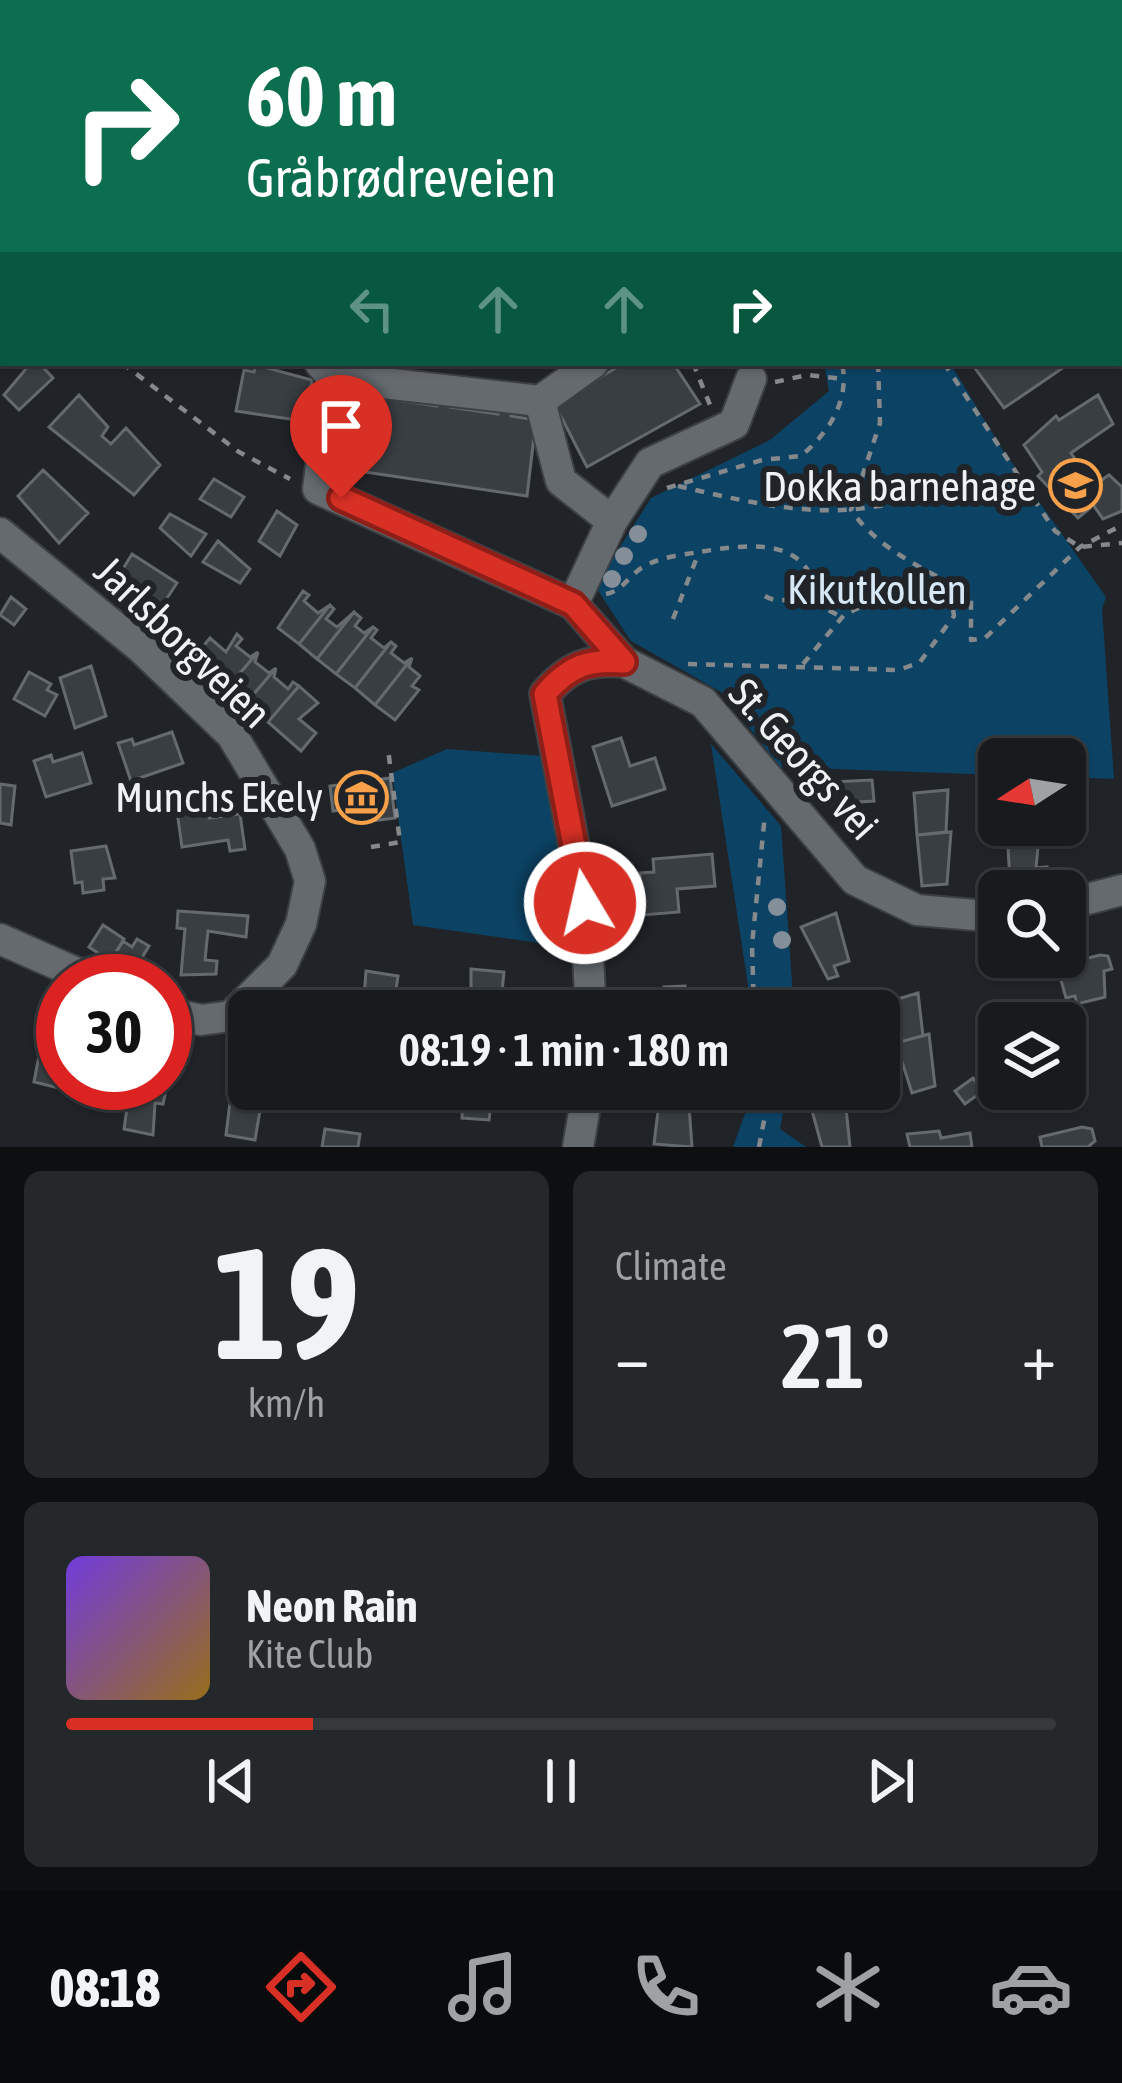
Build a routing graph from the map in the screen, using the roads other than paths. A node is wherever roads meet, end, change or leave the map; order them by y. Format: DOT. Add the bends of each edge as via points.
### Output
graph roads {
  1 [pos="0,107"];
  2 [pos="0,118"];
  3 [pos="589,366"];
  4 [pos="329,368"];
  5 [pos="748,384"];
  6 [pos="540,401"];
  7 [pos="612,521"];
  8 [pos="0,533"];
  9 [pos="590,608"];
  10 [pos="624,662"];
  11 [pos="1122,890"];
  12 [pos="1086,899"];
  13 [pos="978,915"];
  14 [pos="0,939"];
  15 [pos="36,955"];
  16 [pos="590,990"];
  17 [pos="192,1019"];
  18 [pos="584,1110"];
  19 [pos="578,1147"];
  1 -- 2 [label="lane"];
  3 -- 6 [label="street"];
  4 -- 6 [label="street"];
  4 -- 9 [label="street, St. Georgs vei" via="318,489"];
  5 -- 7 [label="street" via="734,424 650,463"];
  6 -- 7 [label="street" via="561,481"];
  7 -- 9 [label="street"];
  8 -- 17 [label="street, Jarlsborgveien" via="232,735 300,849 310,881 302,924 282,965 231,1016"];
  9 -- 10 [label="street, St. Georgs vei"];
  10 -- 13 [label="street, St. Georgs vei" via="703,703 856,880 917,910"];
  10 -- 16 [label="street" via="594,659 563,673 545,694 585,903"];
  11 -- 12 [label="street"];
  14 -- 15 [label="street"];
  18 -- 19 [label="street"];
}
